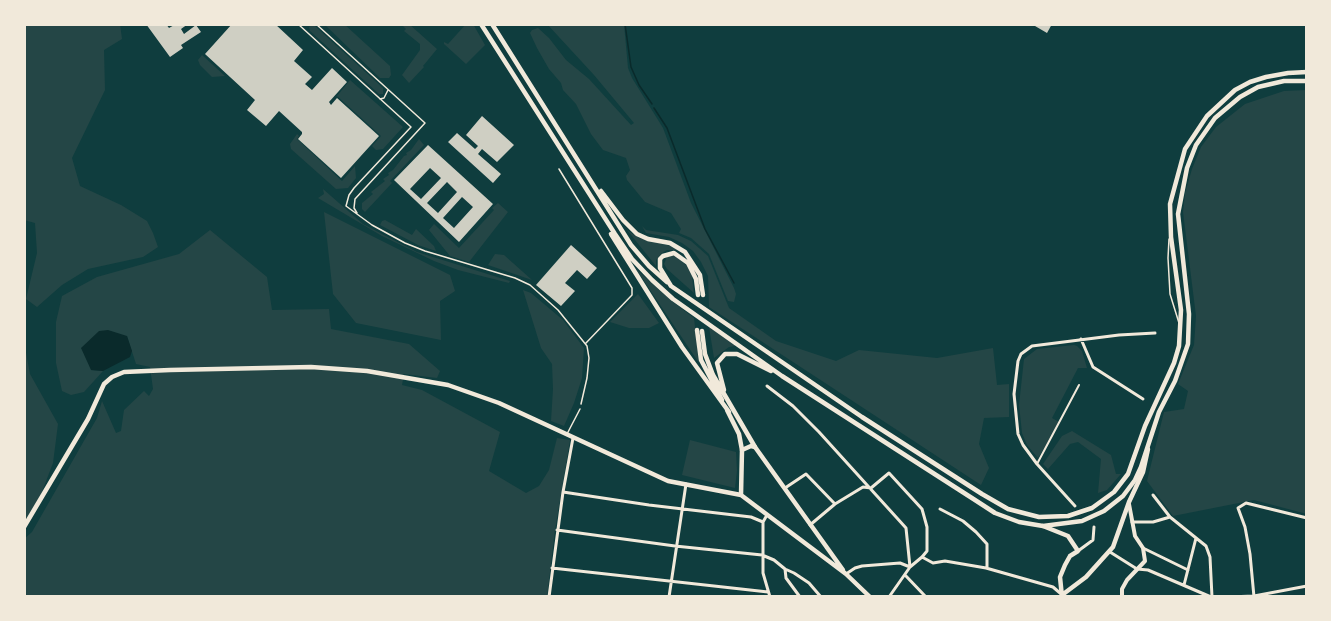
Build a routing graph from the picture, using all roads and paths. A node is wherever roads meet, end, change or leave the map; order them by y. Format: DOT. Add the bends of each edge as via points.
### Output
graph roads {
  1 [pos="298,24"];
  2 [pos="316,24"];
  3 [pos="481,24"];
  4 [pos="492,24"];
  5 [pos="1307,72"];
  6 [pos="1307,81"];
  7 [pos="388,90"];
  8 [pos="379,99"];
  9 [pos="560,169"];
  10 [pos="586,173"];
  11 [pos="592,199"];
  12 [pos="359,216"];
  13 [pos="1170,220"];
  14 [pos="671,286"];
  15 [pos="1181,329"];
  16 [pos="699,330"];
  17 [pos="1155,333"];
  18 [pos="1081,339"];
  19 [pos="585,344"];
  20 [pos="782,376"];
  21 [pos="1079,385"];
  22 [pos="767,386"];
  23 [pos="1143,399"];
  24 [pos="581,404"];
  25 [pos="580,409"];
  26 [pos="731,410"];
  27 [pos="567,435"];
  28 [pos="573,438"];
  29 [pos="755,447"];
  30 [pos="1148,447"];
  31 [pos="742,450"];
  32 [pos="1037,464"];
  33 [pos="686,484"];
  34 [pos="871,488"];
  35 [pos="784,489"];
  36 [pos="563,492"];
  37 [pos="741,495"];
  38 [pos="1153,495"];
  39 [pos="1129,502"];
  40 [pos="835,504"];
  41 [pos="1076,506"];
  42 [pos="682,509"];
  43 [pos="940,509"];
  44 [pos="768,514"];
  45 [pos="1170,517"];
  46 [pos="1307,518"];
  47 [pos="763,522"];
  48 [pos="1132,522"];
  49 [pos="810,525"];
  50 [pos="1043,526"];
  51 [pos="24,527"];
  52 [pos="1094,527"];
  53 [pos="557,530"];
  54 [pos="1068,536"];
  55 [pos="1196,538"];
  56 [pos="675,546"];
  57 [pos="1143,548"];
  58 [pos="1078,551"];
  59 [pos="1110,552"];
  60 [pos="762,555"];
  61 [pos="1070,556"];
  62 [pos="922,558"];
  63 [pos="910,567"];
  64 [pos="552,568"];
  65 [pos="987,568"];
  66 [pos="785,569"];
  67 [pos="1137,569"];
  68 [pos="1188,570"];
  69 [pos="846,574"];
  70 [pos="905,575"];
  71 [pos="670,581"];
  72 [pos="1184,585"];
  73 [pos="1307,586"];
  74 [pos="768,592"];
  75 [pos="1062,596"];
  76 [pos="549,597"];
  77 [pos="669,597"];
  78 [pos="770,597"];
  79 [pos="800,597"];
  80 [pos="821,597"];
  81 [pos="870,597"];
  82 [pos="889,597"];
  83 [pos="926,597"];
  84 [pos="1122,597"];
  85 [pos="1212,597"];
  86 [pos="1228,597"];
  87 [pos="1254,597"];
  1 -- 8 [label="lane"];
  2 -- 7 [label="lane"];
  3 -- 11 [label="main road"];
  4 -- 10 [label="main road"];
  5 -- 13 [label="main road" via="1250,82 1227,96 1207,116 1185,149 1173,188"];
  6 -- 30 [label="main road" via="1284,81 1249,92 1215,118 1196,146 1187,168 1178,214 1190,314 1188,344"];
  7 -- 8 [label="lane"];
  7 -- 12 [label="lane" via="425,123 355,199 354,208"];
  8 -- 12 [label="lane" via="411,127 349,195 346,206"];
  9 -- 19 [label="lane" via="633,288 632,295"];
  10 -- 14 [label="main road" via="632,244"];
  10 -- 14 [label="main road" via="629,227 643,237 670,243 685,252 700,275 700,295 688,263 674,253 660,259 660,268"];
  11 -- 20 [label="main road" via="632,259 662,288"];
  11 -- 26 [label="main road" via="699,372"];
  12 -- 19 [label="lane" via="425,251 530,285 558,310"];
  13 -- 15 [label="main road"];
  13 -- 15 [label="lane" via="1170,294"];
  14 -- 15 [label="main road" via="862,417 1008,509 1055,518 1092,508 1122,483 1174,363"];
  16 -- 26 [label="main road" via="701,360"];
  17 -- 18 [label="street"];
  18 -- 23 [label="street" via="1093,367"];
  18 -- 32 [label="street" via="1032,346 1021,354 1014,394 1016,423 1023,445"];
  19 -- 24 [label="lane" via="589,357"];
  20 -- 26 [label="main road" via="737,354 725,354 717,363"];
  20 -- 50 [label="main road" via="995,513"];
  21 -- 32 [label="street"];
  22 -- 34 [label="street" via="793,406"];
  25 -- 27 [label="lane"];
  26 -- 29 [label="main road"];
  26 -- 31 [label="main road"];
  27 -- 28 [label="main road"];
  27 -- 51 [label="main road" via="499,403 448,385 367,370 311,367 124,372 104,384 88,419"];
  28 -- 33 [label="main road" via="653,475"];
  28 -- 36 [label="street"];
  29 -- 31 [label="main road"];
  29 -- 35 [label="main road"];
  30 -- 39 [label="main road" via="1143,472"];
  30 -- 50 [label="main road" via="1135,480 1114,504 1082,521"];
  31 -- 37 [label="main road"];
  32 -- 41 [label="street"];
  33 -- 37 [label="main road"];
  33 -- 42 [label="street"];
  34 -- 40 [label="street" via="862,487"];
  34 -- 62 [label="street" via="890,472 922,509 927,527 927,551"];
  34 -- 63 [label="street" via="906,528"];
  35 -- 40 [label="street" via="806,474"];
  35 -- 49 [label="main road"];
  36 -- 42 [label="street"];
  36 -- 53 [label="street"];
  37 -- 44 [label="main road"];
  38 -- 45 [label="street"];
  39 -- 48 [label="street"];
  39 -- 59 [label="main road"];
  40 -- 49 [label="street"];
  42 -- 47 [label="street" via="751,516"];
  42 -- 56 [label="street"];
  43 -- 65 [label="street" via="963,521 987,544"];
  44 -- 47 [label="street"];
  44 -- 69 [label="main road"];
  45 -- 48 [label="street"];
  45 -- 55 [label="street"];
  46 -- 87 [label="street" via="1246,503 1238,508 1247,536"];
  47 -- 60 [label="street"];
  48 -- 57 [label="street"];
  49 -- 69 [label="main road"];
  50 -- 54 [label="main road"];
  52 -- 58 [label="street" via="1093,540"];
  53 -- 56 [label="street"];
  53 -- 64 [label="street"];
  54 -- 58 [label="main road"];
  54 -- 61 [label="main road"];
  55 -- 68 [label="street"];
  55 -- 85 [label="street" via="1209,551"];
  56 -- 60 [label="street"];
  56 -- 71 [label="street"];
  57 -- 67 [label="street" via="1145,561"];
  57 -- 68 [label="street"];
  58 -- 61 [label="main road"];
  59 -- 67 [label="street"];
  59 -- 75 [label="main road"];
  60 -- 66 [label="street"];
  60 -- 74 [label="street"];
  61 -- 75 [label="main road" via="1060,577"];
  62 -- 63 [label="street"];
  62 -- 65 [label="street" via="933,563 945,561"];
  63 -- 69 [label="street" via="894,563 862,566"];
  63 -- 70 [label="street"];
  64 -- 71 [label="street"];
  64 -- 76 [label="street"];
  65 -- 75 [label="street" via="1053,587"];
  66 -- 79 [label="street" via="786,578"];
  66 -- 80 [label="street" via="809,583"];
  67 -- 72 [label="street"];
  67 -- 84 [label="street" via="1122,589"];
  68 -- 72 [label="street"];
  69 -- 81 [label="main road"];
  70 -- 82 [label="street"];
  70 -- 83 [label="street"];
  71 -- 74 [label="street"];
  71 -- 77 [label="street"];
  72 -- 85 [label="street"];
  73 -- 87 [label="street"];
  74 -- 78 [label="street"];
  86 -- 87 [label="street"];
}
